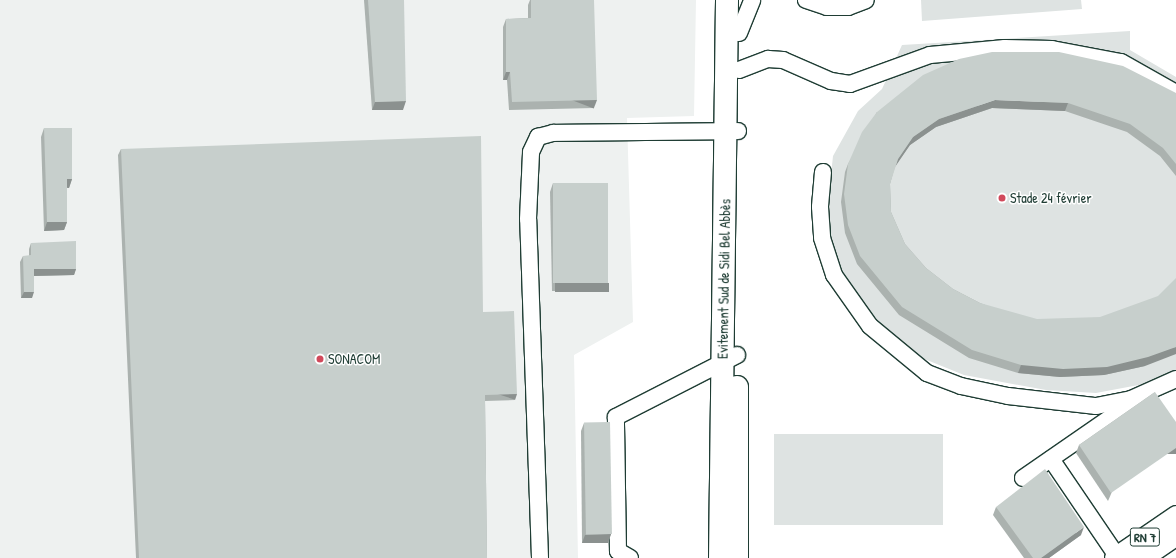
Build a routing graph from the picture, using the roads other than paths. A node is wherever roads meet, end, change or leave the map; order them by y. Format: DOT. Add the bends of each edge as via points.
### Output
graph roads {
  1 [pos="727,0"];
  2 [pos="739,0"];
  3 [pos="752,0"];
  4 [pos="806,0"];
  5 [pos="866,0"];
  6 [pos="835,3"];
  7 [pos="735,51"];
  8 [pos="1176,93"];
  9 [pos="732,131"];
  10 [pos="823,172"];
  11 [pos="730,359"];
  12 [pos="1176,379"];
  13 [pos="1147,392"];
  14 [pos="1051,459"];
  15 [pos="1023,478"];
  16 [pos="1176,516"];
  17 [pos="1176,534"];
  18 [pos="1116,557"];
  19 [pos="540,558"];
  20 [pos="630,558"];
  21 [pos="720,558"];
  22 [pos="737,558"];
  23 [pos="1141,558"];
  1 -- 7 [label="highway, Evitement Sud de Sidi Bel Abbès"];
  2 -- 7 [label="highway, Evitement Sud de Sidi Bel Abbès"];
  3 -- 7 [label="street"];
  4 -- 6 [label="street"];
  5 -- 6 [label="street"];
  7 -- 8 [label="street" via="783,60 832,81 850,84 930,55 1005,48 1052,49 1122,62"];
  7 -- 9 [label="highway, Evitement Sud de Sidi Bel Abbès"];
  9 -- 11 [label="highway, Evitement Sud de Sidi Bel Abbès"];
  9 -- 19 [label="street" via="553,133 538,137 530,152 528,220"];
  10 -- 13 [label="street" via="820,207 822,238 834,275 870,326 908,360 927,373 960,386 1051,403 1096,406"];
  11 -- 20 [label="street" via="616,417 618,551"];
  11 -- 21 [label="highway, Evitement Sud de Sidi Bel Abbès"];
  11 -- 22 [label="highway, Evitement Sud de Sidi Bel Abbès"];
  12 -- 13 [label="street"];
  13 -- 14 [label="street"];
  14 -- 15 [label="street"];
  14 -- 18 [label="street"];
  16 -- 18 [label="main road, RN 7"];
  17 -- 23 [label="main road, RN 7"];
}
